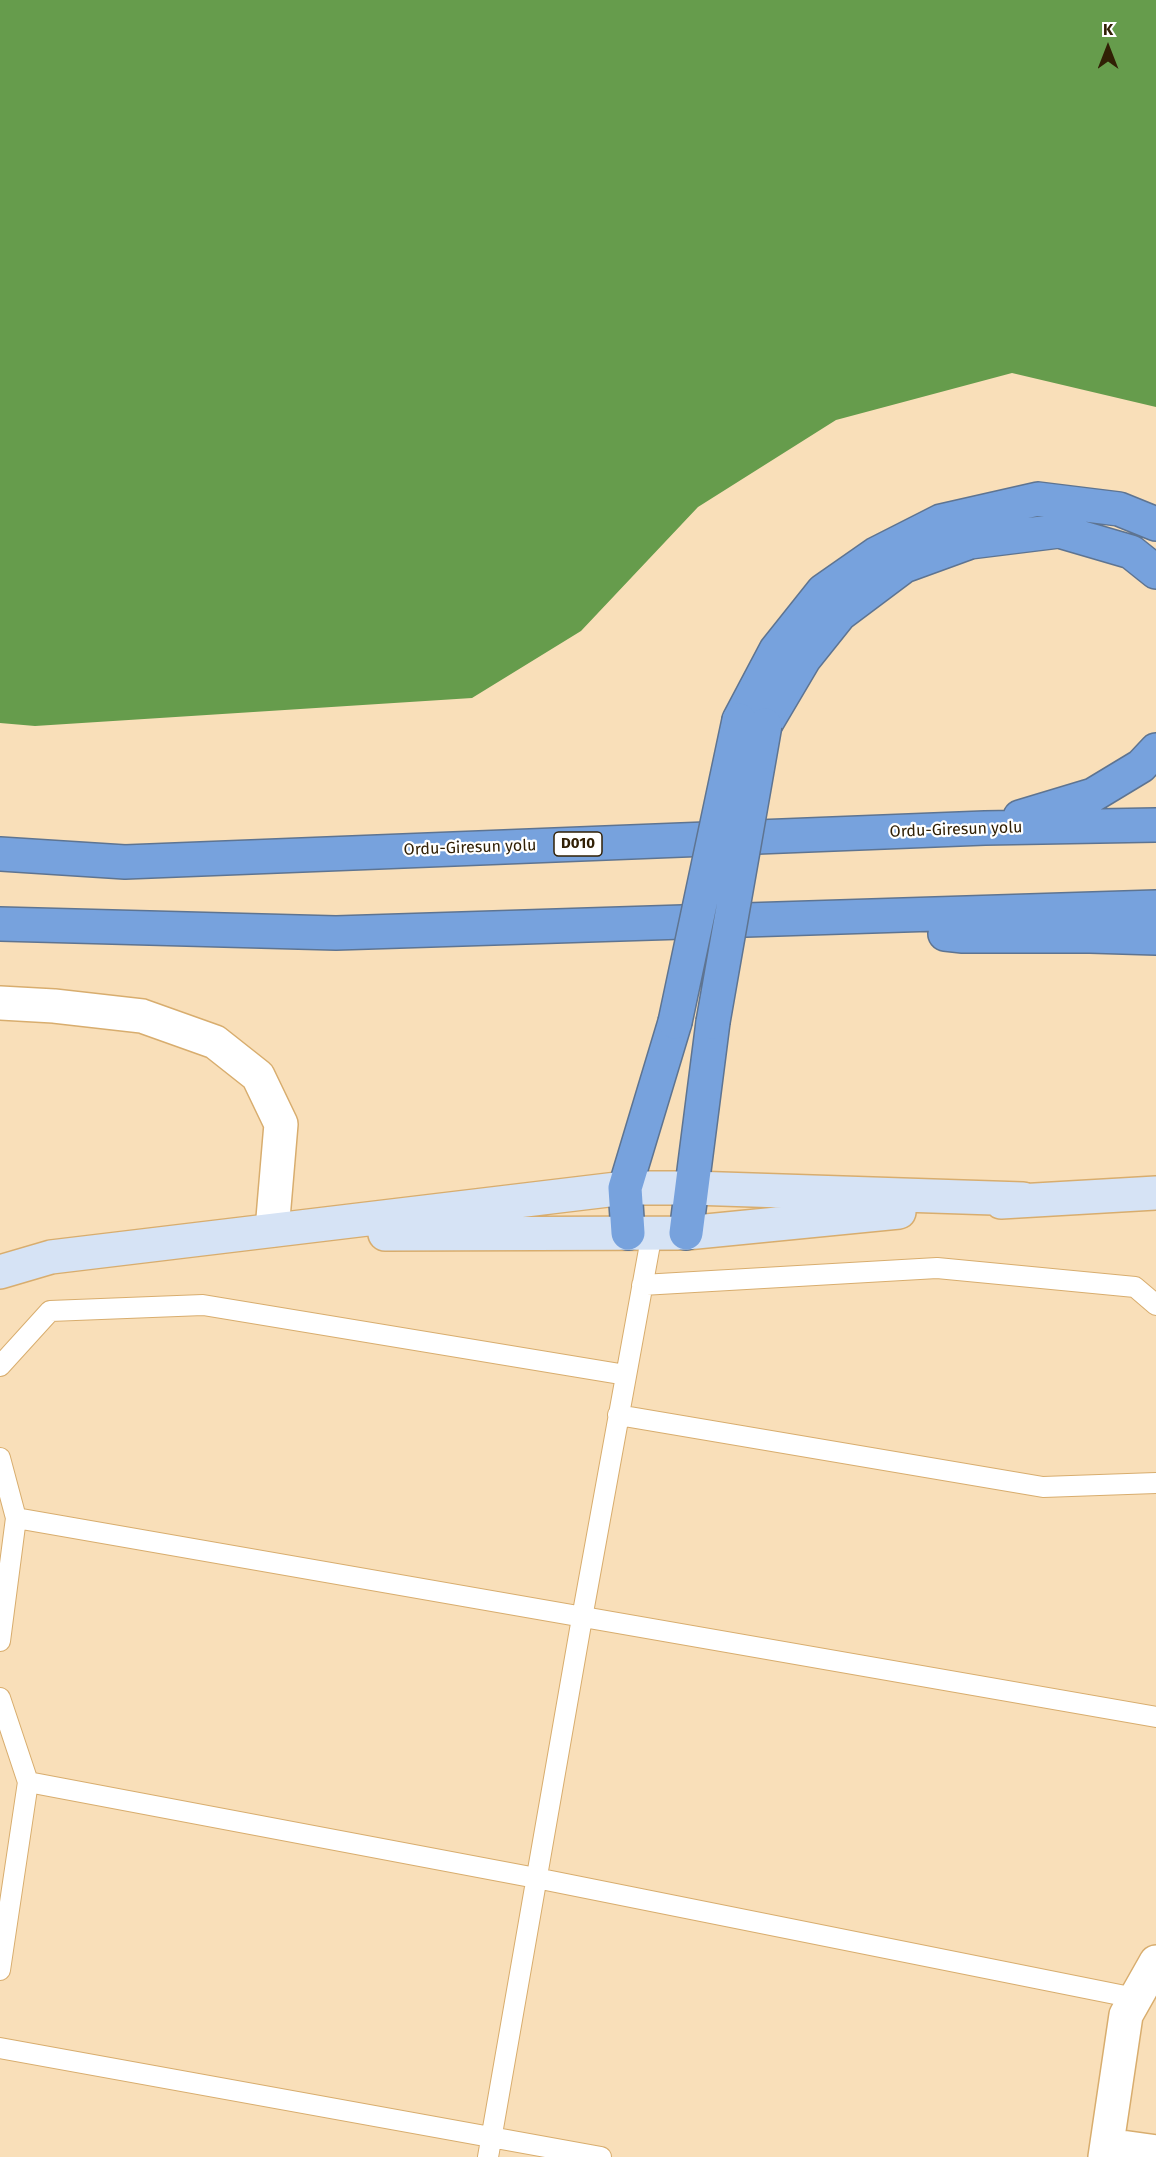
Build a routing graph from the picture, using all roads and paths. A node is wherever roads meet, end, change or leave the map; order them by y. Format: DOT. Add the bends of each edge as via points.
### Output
graph roads {
  1 [pos="1156,525"];
  2 [pos="1156,572"];
  3 [pos="752,722"];
  4 [pos="1156,750"];
  5 [pos="1156,825"];
  6 [pos="985,828"];
  7 [pos="0,854"];
  8 [pos="1156,907"];
  9 [pos="837,918"];
  10 [pos="0,924"];
  11 [pos="1156,938"];
  12 [pos="0,1003"];
  13 [pos="625,1188"];
  14 [pos="692,1188"];
  15 [pos="1156,1193"];
  16 [pos="1023,1199"];
  17 [pos="272,1230"];
  18 [pos="640,1233"];
  19 [pos="686,1233"];
  20 [pos="0,1272"];
  21 [pos="642,1285"];
  22 [pos="1156,1305"];
  23 [pos="0,1366"];
  24 [pos="626,1375"];
  25 [pos="618,1415"];
  26 [pos="0,1458"];
  27 [pos="1156,1483"];
  28 [pos="16,1518"];
  29 [pos="582,1618"];
  30 [pos="0,1641"];
  31 [pos="0,1698"];
  32 [pos="1156,1718"];
  33 [pos="28,1782"];
  34 [pos="536,1878"];
  35 [pos="1156,1962"];
  36 [pos="0,1970"];
  37 [pos="1135,1998"];
  38 [pos="0,2048"];
  39 [pos="491,2137"];
  40 [pos="1106,2151"];
  41 [pos="1156,2152"];
  42 [pos="488,2157"];
  43 [pos="601,2157"];
  1 -- 3 [label="highway" via="1119,509 1038,500 940,521 876,554 823,591 776,650"];
  2 -- 3 [label="highway" via="1131,552 1059,531 970,542 904,566 840,614"];
  3 -- 13 [label="highway, bridge" via="675,1022"];
  3 -- 14 [label="highway, bridge"];
  4 -- 6 [label="highway" via="1141,766 1093,795"];
  5 -- 6 [label="highway, Ordu-Giresun yolu / D010"];
  6 -- 7 [label="highway, Ordu-Giresun yolu / D010" via="125,862"];
  8 -- 9 [label="highway"];
  9 -- 10 [label="highway" via="336,933"];
  9 -- 11 [label="highway" via="963,936"];
  12 -- 17 [label="street" via="142,1016 215,1042 258,1076 281,1124"];
  13 -- 14 [label="main road"];
  13 -- 17 [label="main road"];
  13 -- 18 [label="highway"];
  14 -- 16 [label="main road"];
  14 -- 19 [label="highway"];
  15 -- 16 [label="main road"];
  16 -- 19 [label="main road"];
  17 -- 18 [label="main road" via="419,1235"];
  17 -- 20 [label="main road" via="51,1257"];
  18 -- 19 [label="main road"];
  18 -- 21 [label="lane"];
  21 -- 22 [label="lane" via="937,1268 1135,1287"];
  21 -- 24 [label="lane"];
  23 -- 24 [label="lane" via="50,1311 203,1305"];
  24 -- 25 [label="lane"];
  25 -- 27 [label="lane" via="1043,1487"];
  25 -- 29 [label="lane"];
  26 -- 28 [label="lane"];
  28 -- 29 [label="lane"];
  28 -- 30 [label="lane"];
  29 -- 32 [label="lane"];
  29 -- 34 [label="lane"];
  31 -- 33 [label="lane"];
  33 -- 34 [label="lane"];
  33 -- 36 [label="lane"];
  34 -- 37 [label="lane"];
  34 -- 39 [label="lane"];
  35 -- 37 [label="street"];
  37 -- 40 [label="street" via="1126,2015"];
  38 -- 39 [label="lane"];
  39 -- 42 [label="lane"];
  39 -- 43 [label="lane"];
  40 -- 41 [label="street"];
}
